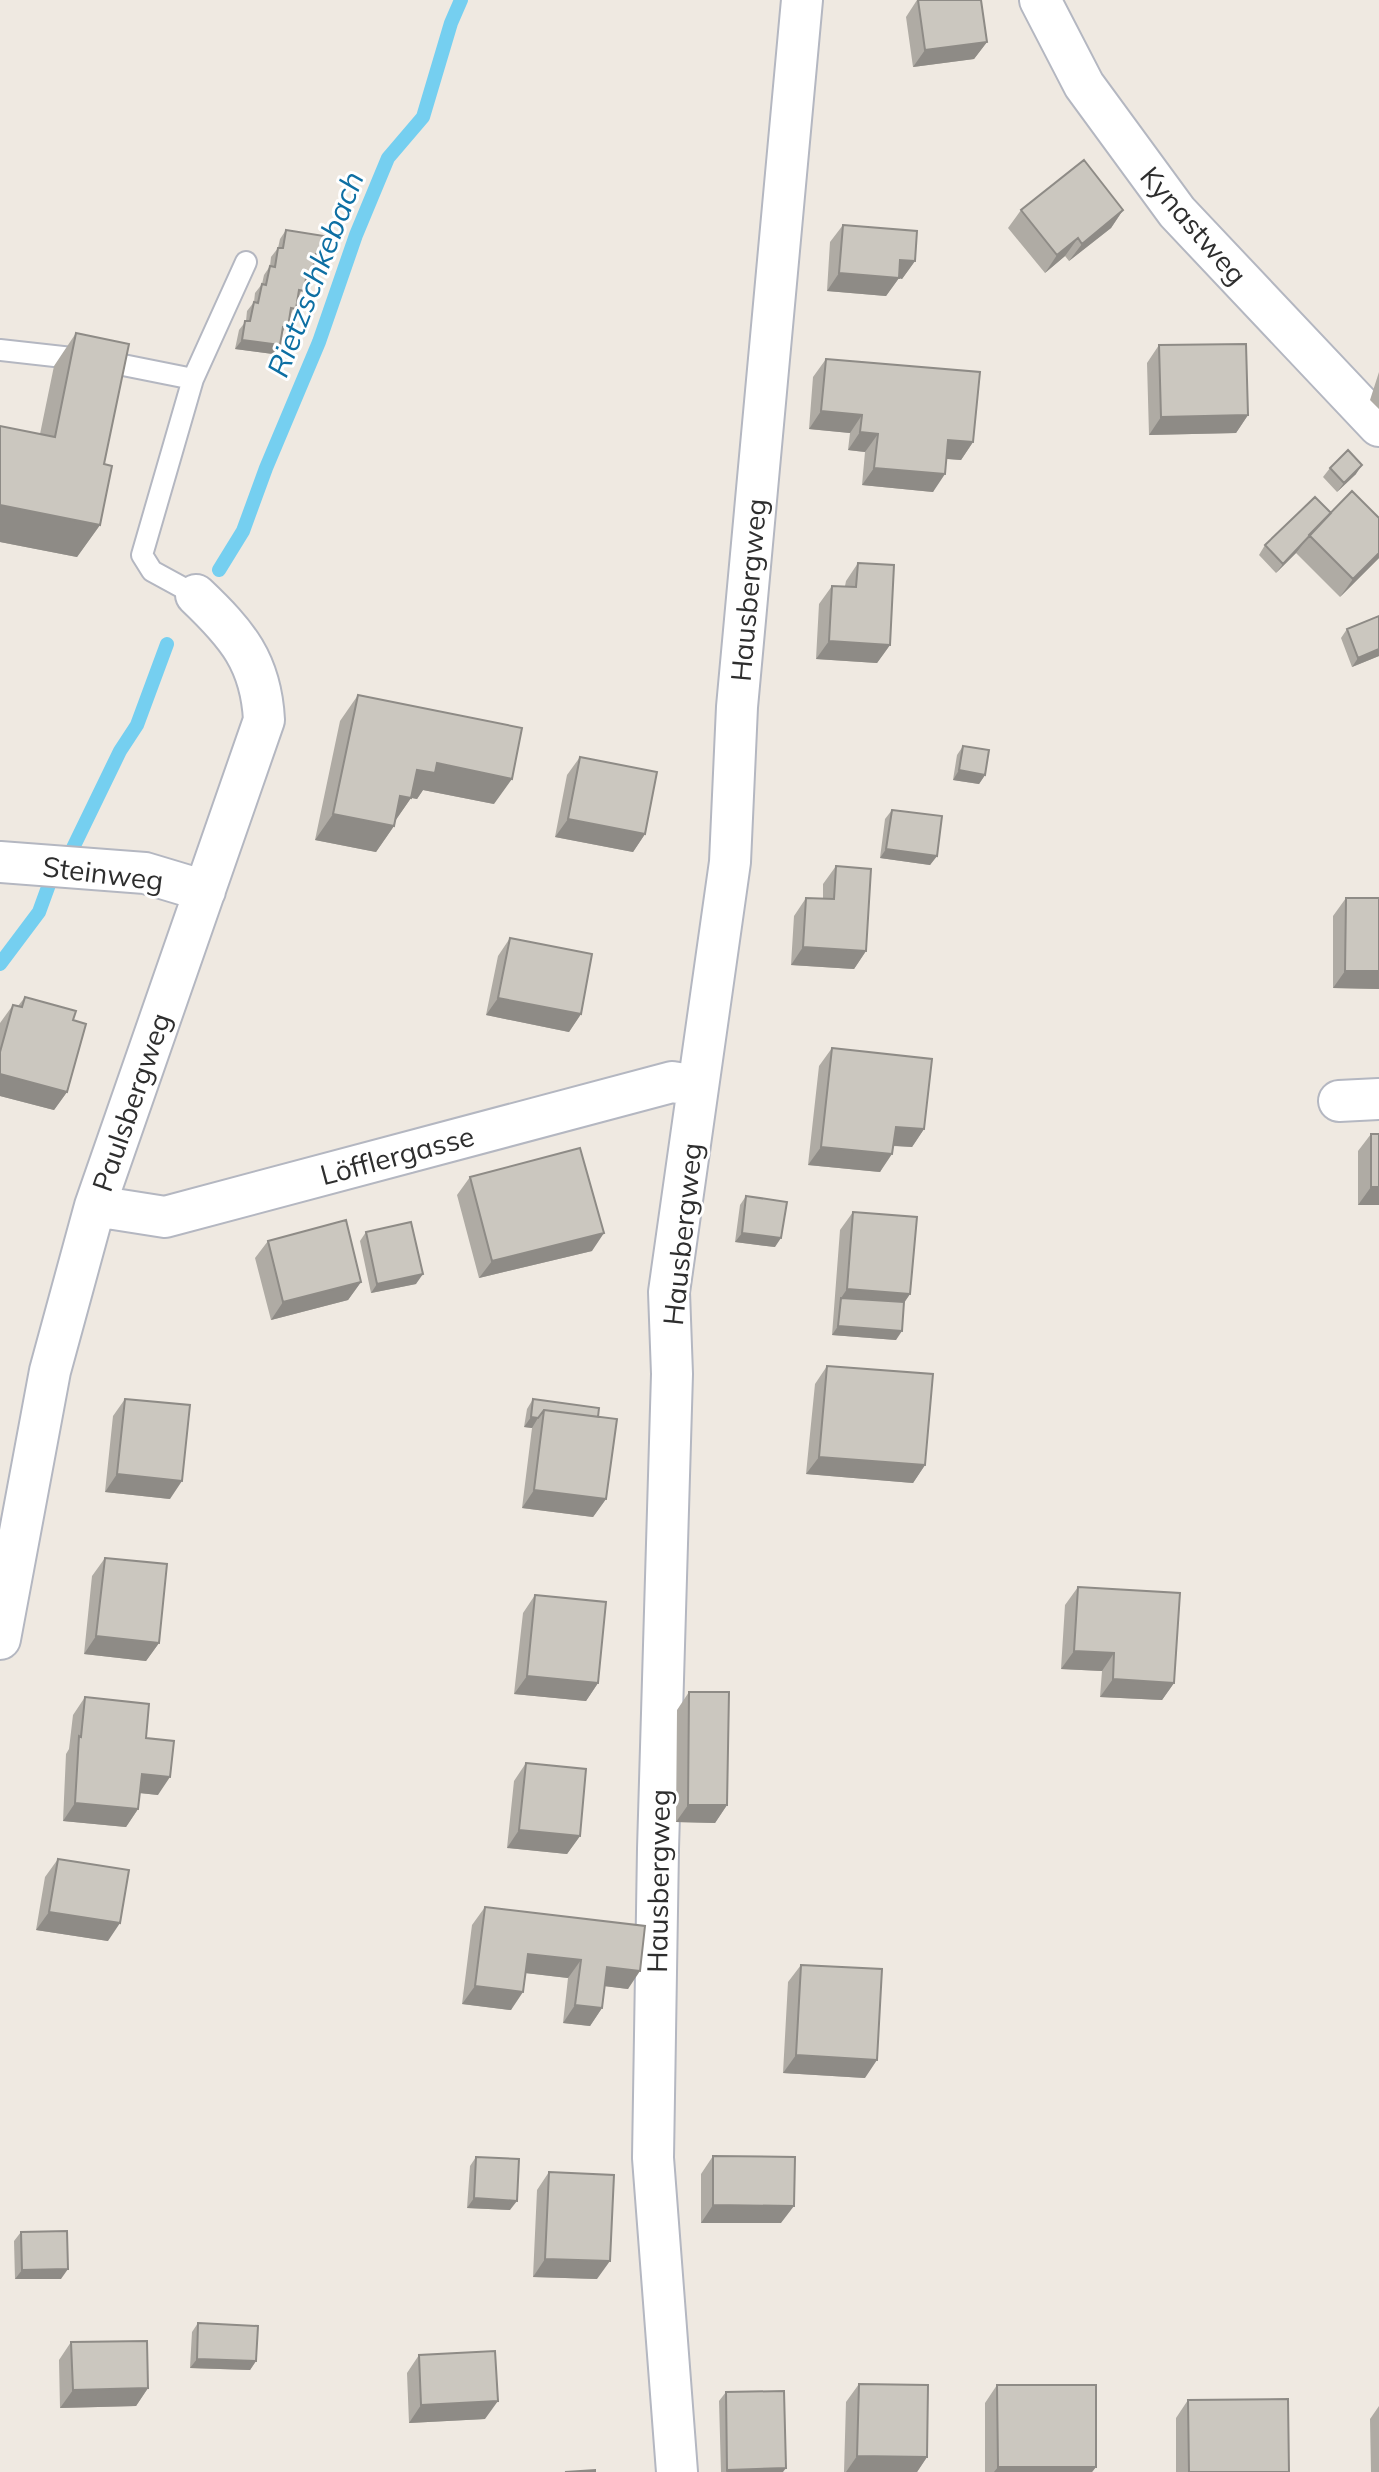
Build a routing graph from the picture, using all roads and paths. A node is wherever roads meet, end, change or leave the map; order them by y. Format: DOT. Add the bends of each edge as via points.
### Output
graph roads {
  1 [pos="802,0"];
  2 [pos="1040,0"];
  3 [pos="246,262"];
  4 [pos="0,350"];
  5 [pos="193,379"];
  6 [pos="1379,426"];
  7 [pos="196,595"];
  8 [pos="0,862"];
  9 [pos="205,891"];
  10 [pos="698,1086"];
  11 [pos="1379,1099"];
  12 [pos="1339,1101"];
  13 [pos="95,1206"];
  14 [pos="0,1639"];
  15 [pos="677,2472"];
  1 -- 10 [label="street, Hausbergweg" via="737,707 730,862"];
  2 -- 6 [label="street, Kynastweg" via="1084,85 1177,212"];
  3 -- 5 [label="lane"];
  4 -- 5 [label="lane" via="108,362"];
  5 -- 7 [label="lane" via="142,555 152,571"];
  7 -- 9 [label="street, Paulsbergweg" via="230,628 248,658 259,680 264,720"];
  8 -- 9 [label="street, Steinweg" via="145,873"];
  9 -- 13 [label="street, Paulsbergweg"];
  10 -- 13 [label="street, Löfflergasse" via="672,1082 165,1217"];
  10 -- 15 [label="street, Hausbergweg" via="669,1292 672,1374 653,2158"];
  11 -- 12 [label="street"];
  13 -- 14 [label="street, Paulsbergweg" via="50,1371"];
}
